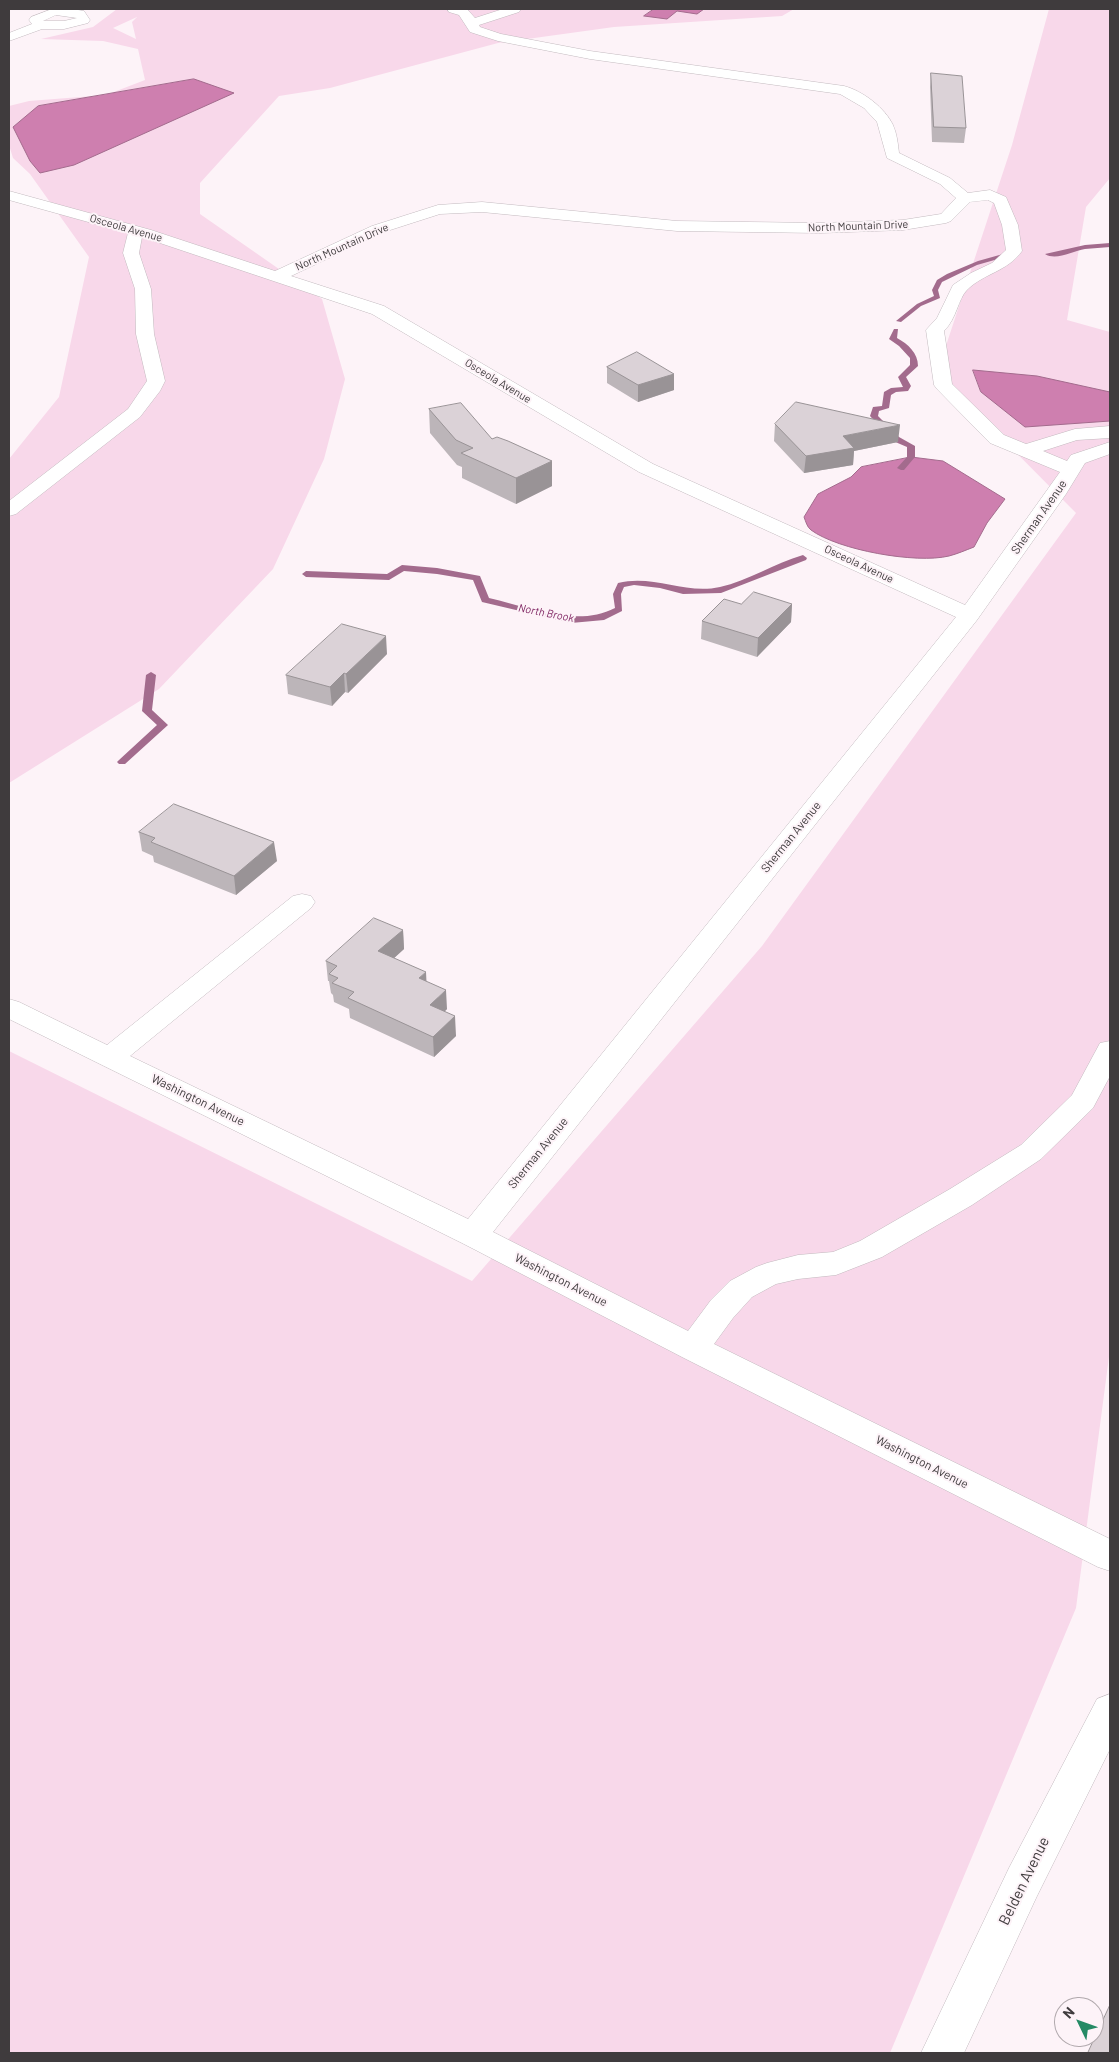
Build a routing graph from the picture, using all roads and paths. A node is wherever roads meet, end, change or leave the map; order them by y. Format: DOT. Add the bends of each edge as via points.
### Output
graph roads {
  1 [pos="453,9"];
  2 [pos="515,9"];
  3 [pos="472,23"];
  4 [pos="40,25"];
  5 [pos="9,36"];
  6 [pos="9,195"];
  7 [pos="966,198"];
  8 [pos="136,231"];
  9 [pos="278,276"];
  10 [pos="1110,432"];
  11 [pos="1110,448"];
  12 [pos="1024,451"];
  13 [pos="1071,470"];
  14 [pos="9,510"];
  15 [pos="969,615"];
  16 [pos="302,902"];
  17 [pos="9,1008"];
  18 [pos="1110,1050"];
  19 [pos="110,1057"];
  20 [pos="473,1235"];
  21 [pos="693,1348"];
  22 [pos="1110,1556"];
  23 [pos="1110,1711"];
  24 [pos="942,2053"];
  1 -- 3 [label="street" via="463,12"];
  2 -- 3 [label="street"];
  3 -- 7 [label="street" via="474,29 481,32 590,55 844,90 878,114 887,126 892,155 944,181"];
  4 -- 5 [label="street"];
  6 -- 8 [label="street, Osceola Avenue"];
  7 -- 9 [label="street, North Mountain Drive" via="946,218 903,225 820,228 677,226 482,207 438,210 378,229"];
  7 -- 12 [label="street" via="990,195 1001,200 1010,225 1014,251 998,266 959,288 945,320 935,330 943,385 997,438"];
  8 -- 9 [label="street, Osceola Avenue"];
  8 -- 14 [label="street" via="131,253 143,289 145,334 156,381 134,413"];
  9 -- 15 [label="street, Osceola Avenue" via="378,310 646,468"];
  10 -- 12 [label="street" via="1074,434"];
  11 -- 13 [label="street, Sherman Avenue" via="1078,459"];
  12 -- 13 [label="street"];
  13 -- 15 [label="street, Sherman Avenue"];
  15 -- 20 [label="street, Sherman Avenue"];
  16 -- 19 [label="street"];
  17 -- 19 [label="street, Washington Avenue"];
  18 -- 21 [label="street" via="1084,1101 1031,1152 871,1249 836,1262 767,1275 741,1289"];
  19 -- 20 [label="street, Washington Avenue"];
  20 -- 21 [label="street, Washington Avenue"];
  21 -- 22 [label="street, Washington Avenue"];
  23 -- 24 [label="street, Belden Avenue" via="1023,1882"];
}
